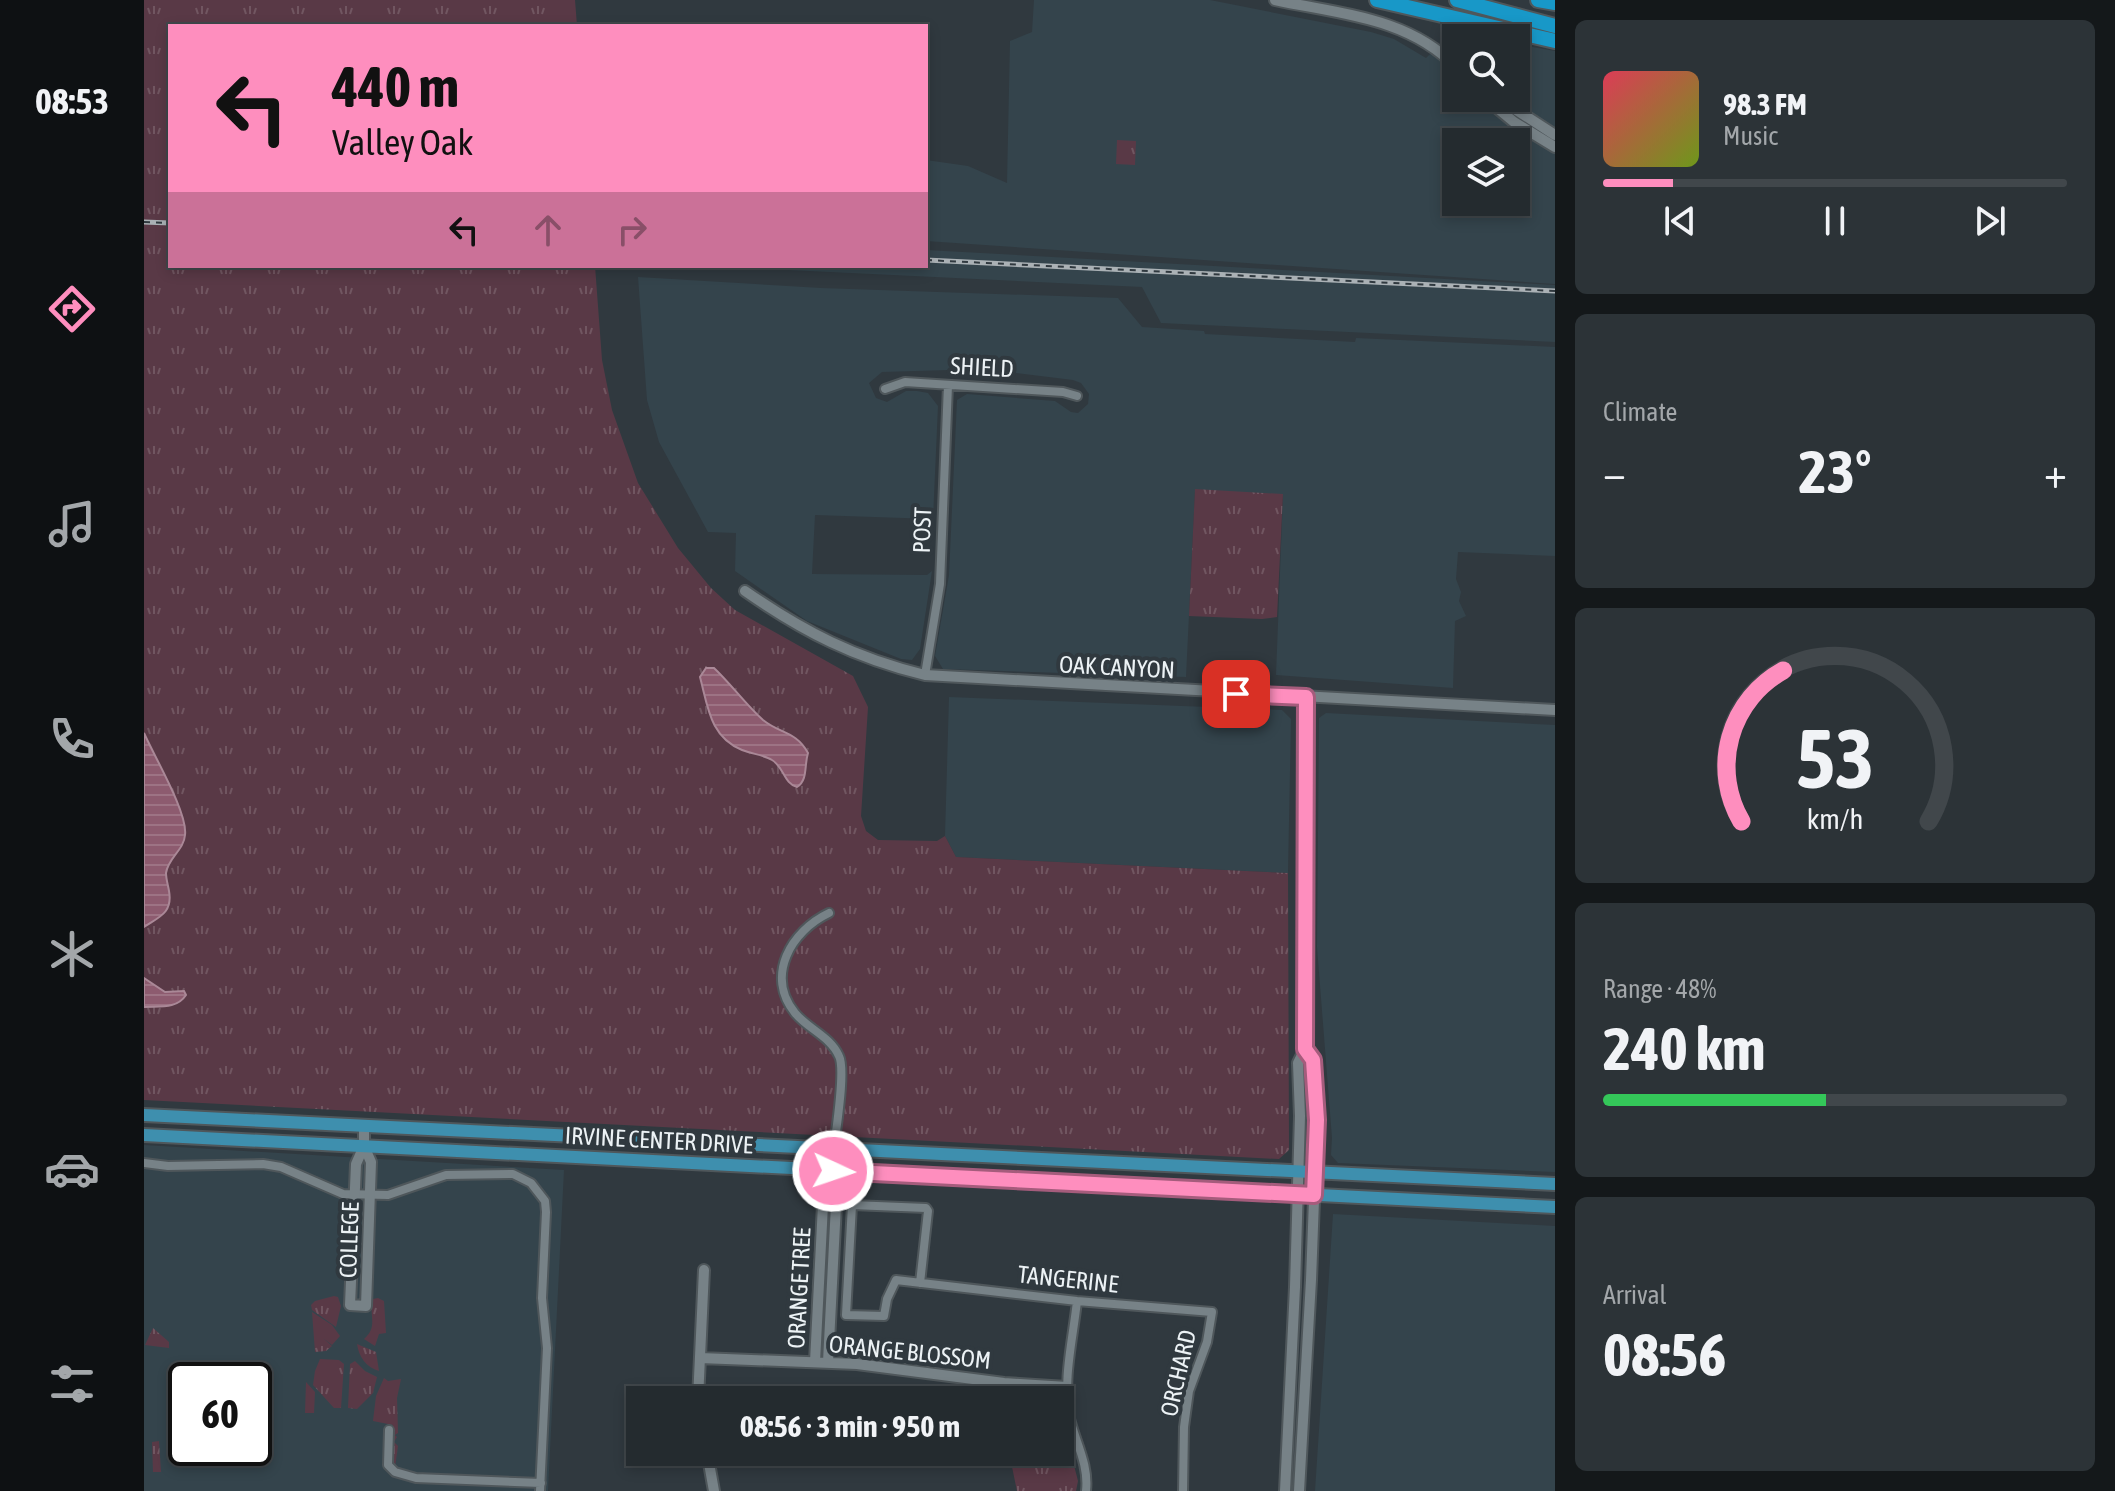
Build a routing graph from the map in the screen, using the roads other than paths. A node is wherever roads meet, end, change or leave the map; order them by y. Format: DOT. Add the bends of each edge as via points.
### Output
graph roads {
  1 [pos="1275,0"];
  2 [pos="1377,0"];
  3 [pos="1457,0"];
  4 [pos="1538,0"];
  5 [pos="1555,3"];
  6 [pos="1555,26"];
  7 [pos="1555,41"];
  8 [pos="1442,55"];
  9 [pos="1502,112"];
  10 [pos="1520,112"];
  11 [pos="1555,135"];
  12 [pos="1555,147"];
  13 [pos="948,385"];
  14 [pos="885,389"];
  15 [pos="1077,396"];
  16 [pos="745,591"];
  17 [pos="925,675"];
  18 [pos="1306,697"];
  19 [pos="1555,710"];
  20 [pos="829,913"];
  21 [pos="1305,1049"];
  22 [pos="144,1115"];
  23 [pos="364,1127"];
  24 [pos="144,1135"];
  25 [pos="364,1146"];
  26 [pos="834,1148"];
  27 [pos="144,1163"];
  28 [pos="833,1171"];
  29 [pos="1298,1172"];
  30 [pos="1314,1172"];
  31 [pos="1555,1184"];
  32 [pos="355,1194"];
  33 [pos="1298,1194"];
  34 [pos="371,1195"];
  35 [pos="1314,1195"];
  36 [pos="1555,1207"];
  37 [pos="704,1270"];
  38 [pos="920,1283"];
  39 [pos="1077,1301"];
  40 [pos="1212,1312"];
  41 [pos="700,1358"];
  42 [pos="815,1362"];
  43 [pos="828,1362"];
  44 [pos="699,1386"];
  45 [pos="1051,1386"];
  46 [pos="1067,1386"];
  47 [pos="1290,1387"];
  48 [pos="1304,1387"];
  49 [pos="389,1430"];
  50 [pos="1074,1430"];
  51 [pos="710,1466"];
  52 [pos="541,1487"];
  53 [pos="714,1491"];
  54 [pos="1086,1491"];
  55 [pos="1183,1491"];
  56 [pos="1285,1491"];
  57 [pos="1299,1491"];
  1 -- 8 [label="street" via="1388,24 1421,38"];
  2 -- 7 [label="highway"];
  3 -- 6 [label="highway"];
  4 -- 5 [label="highway"];
  9 -- 12 [label="street"];
  10 -- 11 [label="street"];
  13 -- 14 [label="street, SHIELD" via="905,382"];
  13 -- 15 [label="street, SHIELD"];
  13 -- 17 [label="street, POST" via="940,584"];
  16 -- 17 [label="street, OAK CANYON" via="849,652"];
  17 -- 18 [label="street, OAK CANYON"];
  18 -- 19 [label="street, OAK CANYON"];
  18 -- 21 [label="street"];
  20 -- 26 [label="street" via="799,934 783,959 782,979 796,1015 840,1058"];
  21 -- 29 [label="street" via="1298,1063"];
  21 -- 30 [label="street" via="1313,1060"];
  22 -- 23 [label="main road, IRVINE CENTER DRIVE"];
  23 -- 25 [label="street, COLLEGE"];
  23 -- 26 [label="main road, IRVINE CENTER DRIVE"];
  24 -- 25 [label="main road, IRVINE CENTER DRIVE"];
  25 -- 28 [label="main road, IRVINE CENTER DRIVE"];
  25 -- 32 [label="street, COLLEGE" via="356,1164"];
  25 -- 34 [label="street, COLLEGE" via="371,1162"];
  26 -- 28 [label="street"];
  26 -- 29 [label="main road, IRVINE CENTER DRIVE"];
  27 -- 32 [label="street" via="263,1164 305,1176 334,1192"];
  28 -- 33 [label="main road, IRVINE CENTER DRIVE"];
  28 -- 42 [label="street, ORANGE TREE" via="824,1185"];
  28 -- 43 [label="street, ORANGE TREE" via="837,1185"];
  29 -- 30 [label="main road, IRVINE CENTER DRIVE"];
  29 -- 33 [label="street"];
  30 -- 31 [label="main road, IRVINE CENTER DRIVE"];
  30 -- 35 [label="street"];
  32 -- 34 [label="street"];
  32 -- 34 [label="street, COLLEGE" via="350,1305 366,1306"];
  33 -- 35 [label="main road, IRVINE CENTER DRIVE"];
  33 -- 47 [label="street"];
  34 -- 52 [label="street" via="388,1195 446,1175 503,1173 531,1183 545,1201 542,1298 547,1348"];
  35 -- 36 [label="main road, IRVINE CENTER DRIVE"];
  35 -- 48 [label="street"];
  37 -- 41 [label="street"];
  38 -- 38 [label="street, TANGERINE" via="896,1280 884,1316 846,1315 852,1205 926,1208"];
  38 -- 39 [label="street, TANGERINE"];
  39 -- 40 [label="street, TANGERINE"];
  39 -- 46 [label="street"];
  40 -- 55 [label="street, ORCHARD" via="1189,1391"];
  41 -- 42 [label="street, ORANGE BLOSSOM"];
  41 -- 44 [label="street"];
  42 -- 43 [label="street, ORANGE BLOSSOM"];
  43 -- 45 [label="street, ORANGE BLOSSOM"];
  47 -- 48 [label="street"];
  47 -- 56 [label="street"];
  48 -- 57 [label="street"];
  49 -- 52 [label="street" via="388,1465 409,1477"];
  50 -- 54 [label="street"];
  51 -- 53 [label="street"];
}
